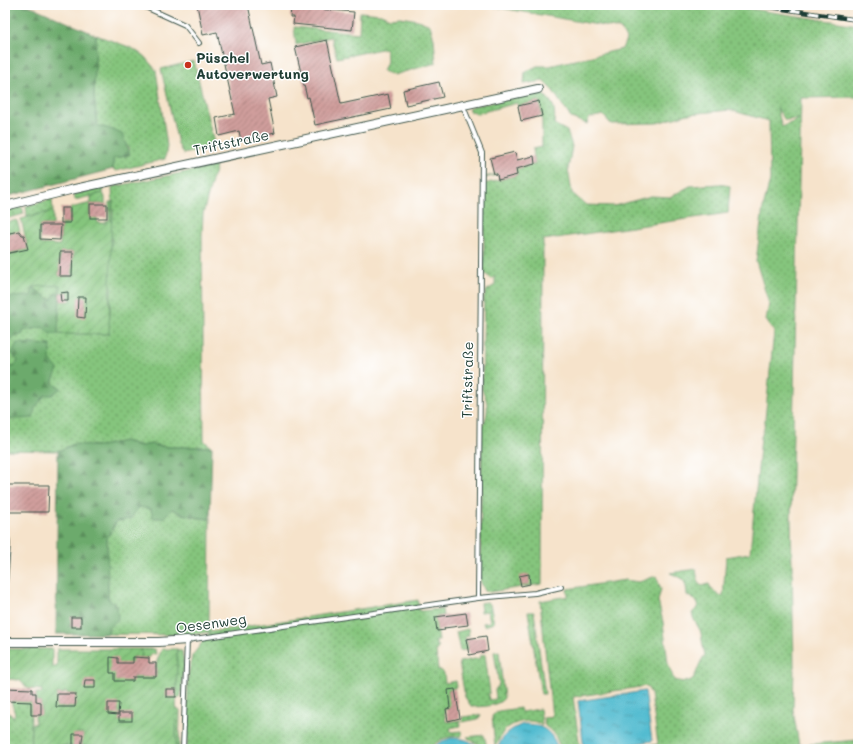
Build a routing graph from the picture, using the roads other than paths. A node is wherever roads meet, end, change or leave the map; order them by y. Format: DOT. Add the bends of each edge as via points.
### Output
graph roads {
  1 [pos="141,5"];
  2 [pos="199,43"];
  3 [pos="538,89"];
  4 [pos="463,106"];
  5 [pos="5,206"];
  6 [pos="5,523"];
  7 [pos="5,583"];
  8 [pos="561,587"];
  9 [pos="478,598"];
  10 [pos="187,640"];
  11 [pos="5,642"];
  12 [pos="183,749"];
  1 -- 2 [label="lane" via="185,25"];
  3 -- 4 [label="street, Triftstraße"];
  4 -- 5 [label="street, Triftstraße" via="78,188"];
  4 -- 9 [label="lane, Triftstraße" via="482,153"];
  6 -- 7 [label="lane" via="8,544"];
  8 -- 9 [label="lane" via="535,593"];
  9 -- 10 [label="lane, Oesenweg"];
  10 -- 11 [label="street, Oesenweg"];
  10 -- 12 [label="lane"];
}
